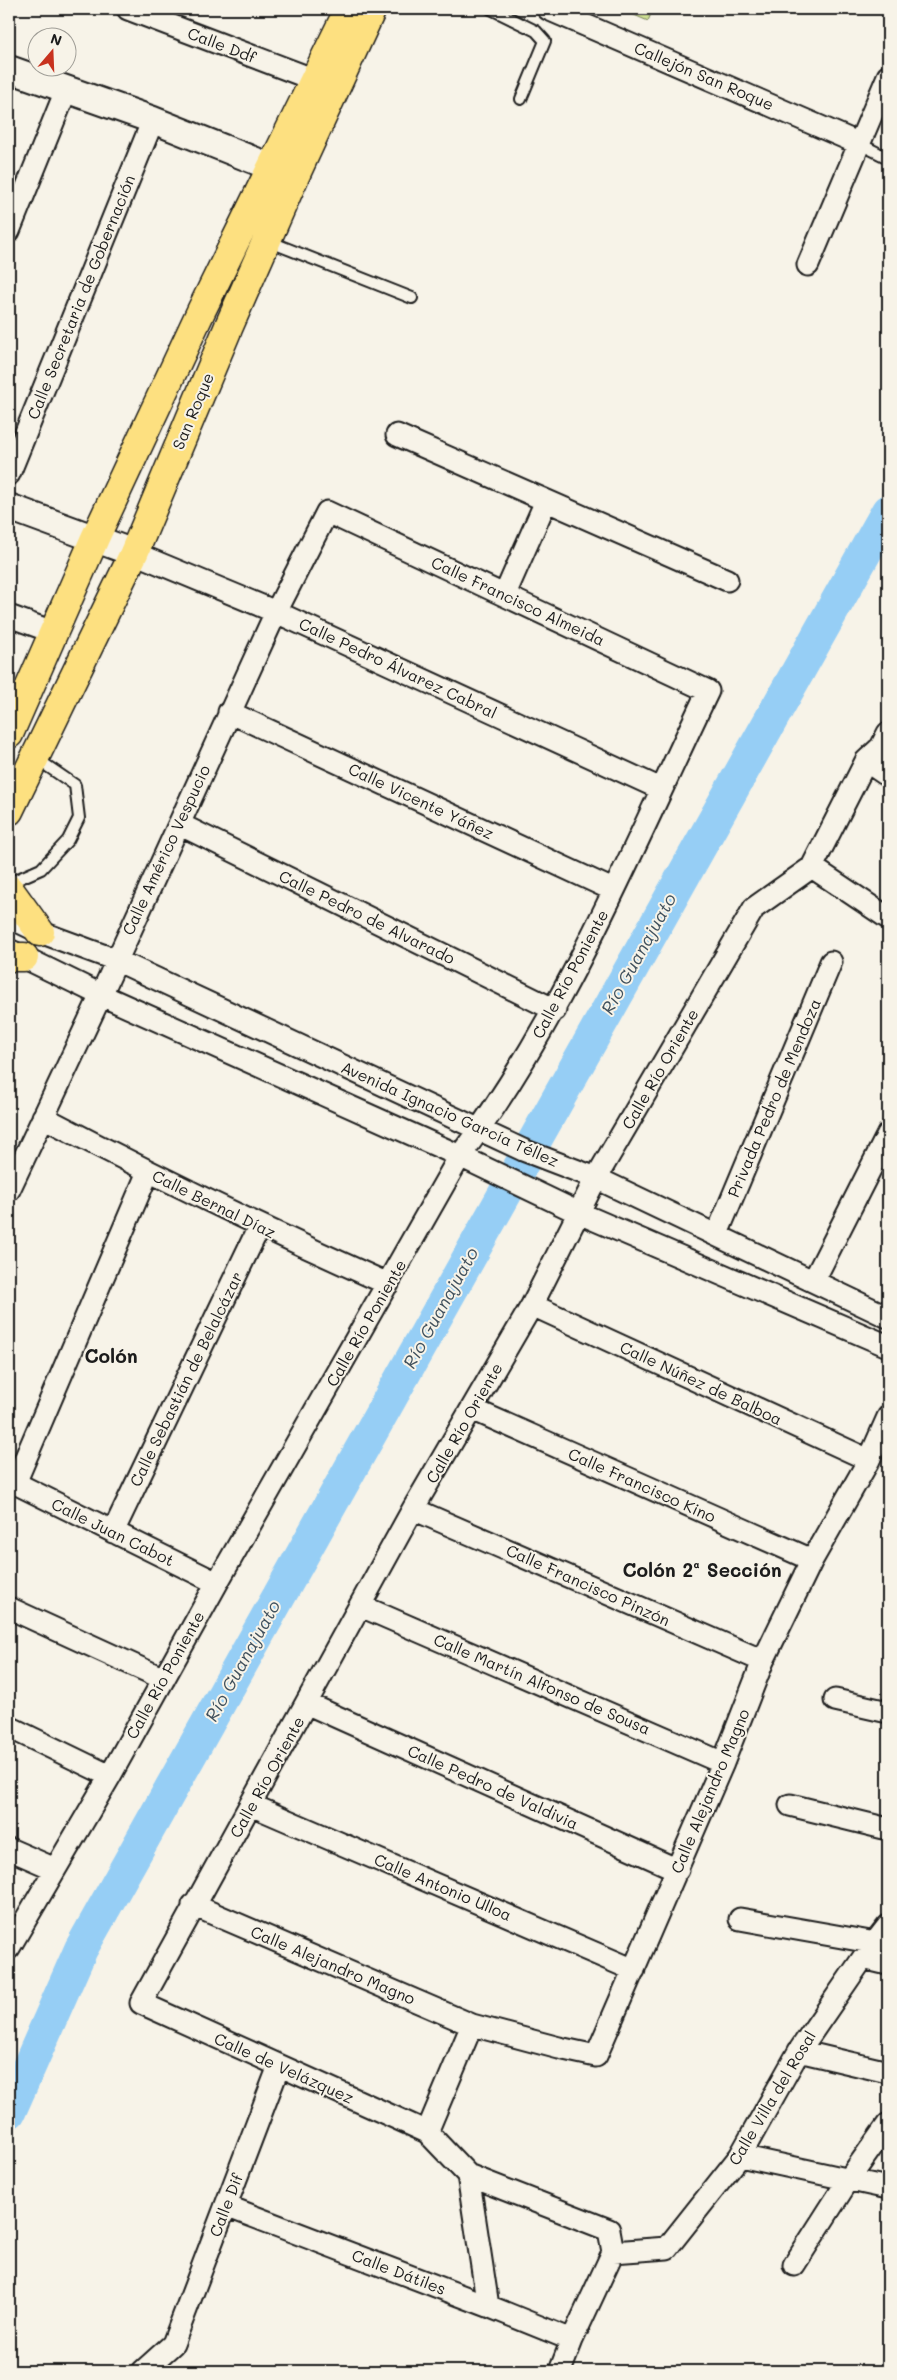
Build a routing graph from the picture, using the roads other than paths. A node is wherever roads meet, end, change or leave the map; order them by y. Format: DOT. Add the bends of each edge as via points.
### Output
graph roads {
  1 [pos="128,9"];
  2 [pos="349,9"];
  3 [pos="372,9"];
  4 [pos="491,9"];
  5 [pos="548,9"];
  6 [pos="9,69"];
  7 [pos="888,76"];
  8 [pos="315,80"];
  9 [pos="68,88"];
  10 [pos="521,99"];
  11 [pos="153,120"];
  12 [pos="860,144"];
  13 [pos="888,158"];
  14 [pos="283,172"];
  15 [pos="9,231"];
  16 [pos="267,241"];
  17 [pos="808,265"];
  18 [pos="412,298"];
  19 [pos="397,435"];
  20 [pos="9,474"];
  21 [pos="546,501"];
  22 [pos="9,507"];
  23 [pos="327,512"];
  24 [pos="95,538"];
  25 [pos="134,553"];
  26 [pos="728,580"];
  27 [pos="505,594"];
  28 [pos="276,612"];
  29 [pos="9,616"];
  30 [pos="53,632"];
  31 [pos="708,691"];
  32 [pos="229,712"];
  33 [pos="9,734"];
  34 [pos="881,747"];
  35 [pos="35,758"];
  36 [pos="888,776"];
  37 [pos="661,789"];
  38 [pos="9,811"];
  39 [pos="179,824"];
  40 [pos="812,867"];
  41 [pos="9,883"];
  42 [pos="9,889"];
  43 [pos="613,890"];
  44 [pos="9,917"];
  45 [pos="888,918"];
  46 [pos="40,932"];
  47 [pos="14,955"];
  48 [pos="116,960"];
  49 [pos="831,962"];
  50 [pos="101,996"];
  51 [pos="555,1010"];
  52 [pos="43,1117"];
  53 [pos="482,1130"];
  54 [pos="888,1134"];
  55 [pos="463,1158"];
  56 [pos="148,1172"];
  57 [pos="588,1174"];
  58 [pos="9,1190"];
  59 [pos="571,1209"];
  60 [pos="259,1227"];
  61 [pos="717,1234"];
  62 [pos="814,1280"];
  63 [pos="388,1284"];
  64 [pos="532,1306"];
  65 [pos="888,1317"];
  66 [pos="888,1346"];
  67 [pos="472,1409"];
  68 [pos="888,1417"];
  69 [pos="869,1460"];
  70 [pos="12,1482"];
  71 [pos="413,1509"];
  72 [pos="113,1532"];
  73 [pos="812,1560"];
  74 [pos="216,1583"];
  75 [pos="361,1606"];
  76 [pos="9,1608"];
  77 [pos="763,1662"];
  78 [pos="164,1679"];
  79 [pos="835,1700"];
  80 [pos="308,1704"];
  81 [pos="888,1712"];
  82 [pos="9,1727"];
  83 [pos="723,1763"];
  84 [pos="110,1776"];
  85 [pos="251,1805"];
  86 [pos="790,1805"];
  87 [pos="888,1829"];
  88 [pos="9,1848"];
  89 [pos="55,1869"];
  90 [pos="678,1870"];
  91 [pos="193,1906"];
  92 [pos="740,1919"];
  93 [pos="888,1926"];
  94 [pos="9,1948"];
  95 [pos="869,1950"];
  96 [pos="888,1964"];
  97 [pos="634,1970"];
  98 [pos="141,2003"];
  99 [pos="472,2025"];
  100 [pos="799,2052"];
  101 [pos="279,2066"];
  102 [pos="888,2072"];
  103 [pos="888,2124"];
  104 [pos="428,2132"];
  105 [pos="740,2156"];
  106 [pos="468,2175"];
  107 [pos="849,2179"];
  108 [pos="888,2188"];
  109 [pos="226,2206"];
  110 [pos="613,2252"];
  111 [pos="794,2265"];
  112 [pos="488,2306"];
  113 [pos="572,2340"];
  114 [pos="143,2371"];
  115 [pos="560,2371"];
  1 -- 8 [label="street, Calle Ddf"];
  2 -- 8 [label="main road, San Roque"];
  3 -- 14 [label="main road, San Roque"];
  4 -- 10 [label="lane" via="536,31 545,41"];
  5 -- 12 [label="street, Callejón San Roque"];
  6 -- 9 [label="street"];
  7 -- 12 [label="street"];
  8 -- 14 [label="main road, San Roque"];
  9 -- 11 [label="street"];
  9 -- 15 [label="street"];
  11 -- 14 [label="street"];
  11 -- 20 [label="street, Calle Secretaria de Gobernación"];
  12 -- 13 [label="lane"];
  12 -- 17 [label="street"];
  14 -- 16 [label="main road, San Roque"];
  14 -- 24 [label="main road, San Roque"];
  16 -- 18 [label="lane"];
  16 -- 25 [label="main road, San Roque"];
  19 -- 21 [label="street"];
  21 -- 26 [label="street"];
  21 -- 27 [label="street"];
  22 -- 24 [label="street"];
  23 -- 27 [label="street, Calle Francisco Almeida"];
  23 -- 28 [label="street, Calle Américo Vespucio"];
  24 -- 25 [label="street"];
  24 -- 30 [label="main road, San Roque"];
  25 -- 28 [label="street, Calle Pedro Álvarez Cabral"];
  25 -- 35 [label="main road, San Roque"];
  27 -- 31 [label="street, Calle Francisco Almeida"];
  28 -- 32 [label="street, Calle Américo Vespucio"];
  28 -- 37 [label="street, Calle Pedro Álvarez Cabral"];
  29 -- 30 [label="street"];
  30 -- 33 [label="main road, San Roque" via="21,697"];
  31 -- 37 [label="street, Calle Río Poniente"];
  32 -- 39 [label="street, Calle Américo Vespucio"];
  32 -- 43 [label="street, Calle Vicente Yáñez"];
  34 -- 36 [label="street"];
  34 -- 40 [label="street"];
  35 -- 38 [label="main road, San Roque"];
  35 -- 41 [label="lane" via="75,785 79,818 68,840 41,869"];
  37 -- 43 [label="street, Calle Río Poniente"];
  39 -- 48 [label="street, Calle Américo Vespucio"];
  39 -- 51 [label="street, Calle Pedro de Alvarado"];
  40 -- 45 [label="street"];
  40 -- 57 [label="street, Calle Río Oriente" via="754,908"];
  42 -- 46 [label="main road"];
  43 -- 51 [label="street, Calle Río Poniente"];
  44 -- 46 [label="street, Avenida Ignacio García Téllez"];
  46 -- 48 [label="street, Avenida Ignacio García Téllez"];
  47 -- 50 [label="street"];
  48 -- 50 [label="street, Calle Américo Vespucio"];
  48 -- 53 [label="street, Avenida Ignacio García Téllez"];
  49 -- 61 [label="street, Privada Pedro de Mendoza"];
  50 -- 52 [label="street, Calle Américo Vespucio"];
  50 -- 55 [label="street"];
  51 -- 53 [label="street, Calle Río Poniente"];
  52 -- 56 [label="street, Calle Bernal Díaz"];
  52 -- 58 [label="street, Calle Américo Vespucio"];
  53 -- 55 [label="street, Calle Río Poniente"];
  53 -- 57 [label="street, Avenida Ignacio García Téllez" via="523,1150"];
  54 -- 62 [label="street"];
  55 -- 59 [label="street"];
  55 -- 63 [label="street, Calle Río Poniente"];
  56 -- 60 [label="street, Calle Bernal Díaz"];
  56 -- 70 [label="street"];
  57 -- 59 [label="street, Calle Río Oriente"];
  57 -- 61 [label="street, Avenida Ignacio García Téllez"];
  59 -- 64 [label="street, Calle Río Oriente"];
  59 -- 66 [label="street"];
  60 -- 63 [label="street, Calle Bernal Díaz"];
  60 -- 72 [label="street, Calle Sebastián de Belalcázar"];
  61 -- 62 [label="street, Avenida Ignacio García Téllez"];
  62 -- 65 [label="street, Avenida Ignacio García Téllez"];
  63 -- 74 [label="street, Calle Río Poniente"];
  64 -- 67 [label="street, Calle Río Oriente"];
  64 -- 69 [label="street, Calle Núñez de Balboa"];
  67 -- 71 [label="street, Calle Río Oriente"];
  67 -- 73 [label="street, Calle Francisco Kino"];
  68 -- 69 [label="street, Calle Alejandro Magno"];
  69 -- 73 [label="street, Calle Alejandro Magno"];
  70 -- 72 [label="street, Calle Juan Cabot"];
  71 -- 75 [label="street, Calle Río Oriente"];
  71 -- 77 [label="street, Calle Francisco Pinzón"];
  72 -- 74 [label="street, Calle Juan Cabot"];
  73 -- 77 [label="street, Calle Alejandro Magno"];
  74 -- 78 [label="street, Calle Río Poniente"];
  75 -- 80 [label="street, Calle Río Oriente"];
  75 -- 83 [label="street, Calle Martín Alfonso de Sousa"];
  76 -- 78 [label="street"];
  77 -- 83 [label="street, Calle Alejandro Magno"];
  78 -- 84 [label="street, Calle Río Poniente"];
  79 -- 81 [label="street"];
  80 -- 85 [label="street, Calle Río Oriente"];
  80 -- 90 [label="street, Calle Pedro de Valdivia"];
  82 -- 84 [label="street"];
  83 -- 90 [label="street, Calle Alejandro Magno"];
  84 -- 89 [label="street, Calle Río Poniente"];
  85 -- 91 [label="street, Calle Río Oriente"];
  85 -- 97 [label="street, Calle Antonio Ulloa"];
  86 -- 87 [label="street"];
  88 -- 89 [label="street"];
  89 -- 94 [label="street, Calle Río Poniente"];
  90 -- 97 [label="street, Calle Alejandro Magno"];
  91 -- 98 [label="street, Calle Río Oriente"];
  91 -- 99 [label="street, Calle Alejandro Magno"];
  92 -- 95 [label="street"];
  93 -- 95 [label="street, Calle Villa del Rosal"];
  95 -- 96 [label="street"];
  95 -- 100 [label="street, Calle Villa del Rosal"];
  97 -- 99 [label="street, Calle Alejandro Magno" via="596,2056"];
  98 -- 101 [label="street, Calle de Velázquez"];
  99 -- 104 [label="street"];
  100 -- 102 [label="street"];
  100 -- 105 [label="street, Calle Villa del Rosal"];
  101 -- 104 [label="street, Calle de Velázquez"];
  101 -- 109 [label="street, Calle Dif"];
  103 -- 107 [label="street"];
  104 -- 106 [label="street"];
  105 -- 107 [label="street"];
  105 -- 110 [label="street, Calle Villa del Rosal" via="667,2248"];
  106 -- 110 [label="street" via="608,2230"];
  106 -- 112 [label="street"];
  107 -- 108 [label="street"];
  107 -- 111 [label="street"];
  109 -- 112 [label="street, Calle Dátiles"];
  109 -- 114 [label="street, Calle Dif" via="173,2344"];
  110 -- 113 [label="street"];
  112 -- 113 [label="street, Calle Dátiles"];
  113 -- 115 [label="street"];
}
